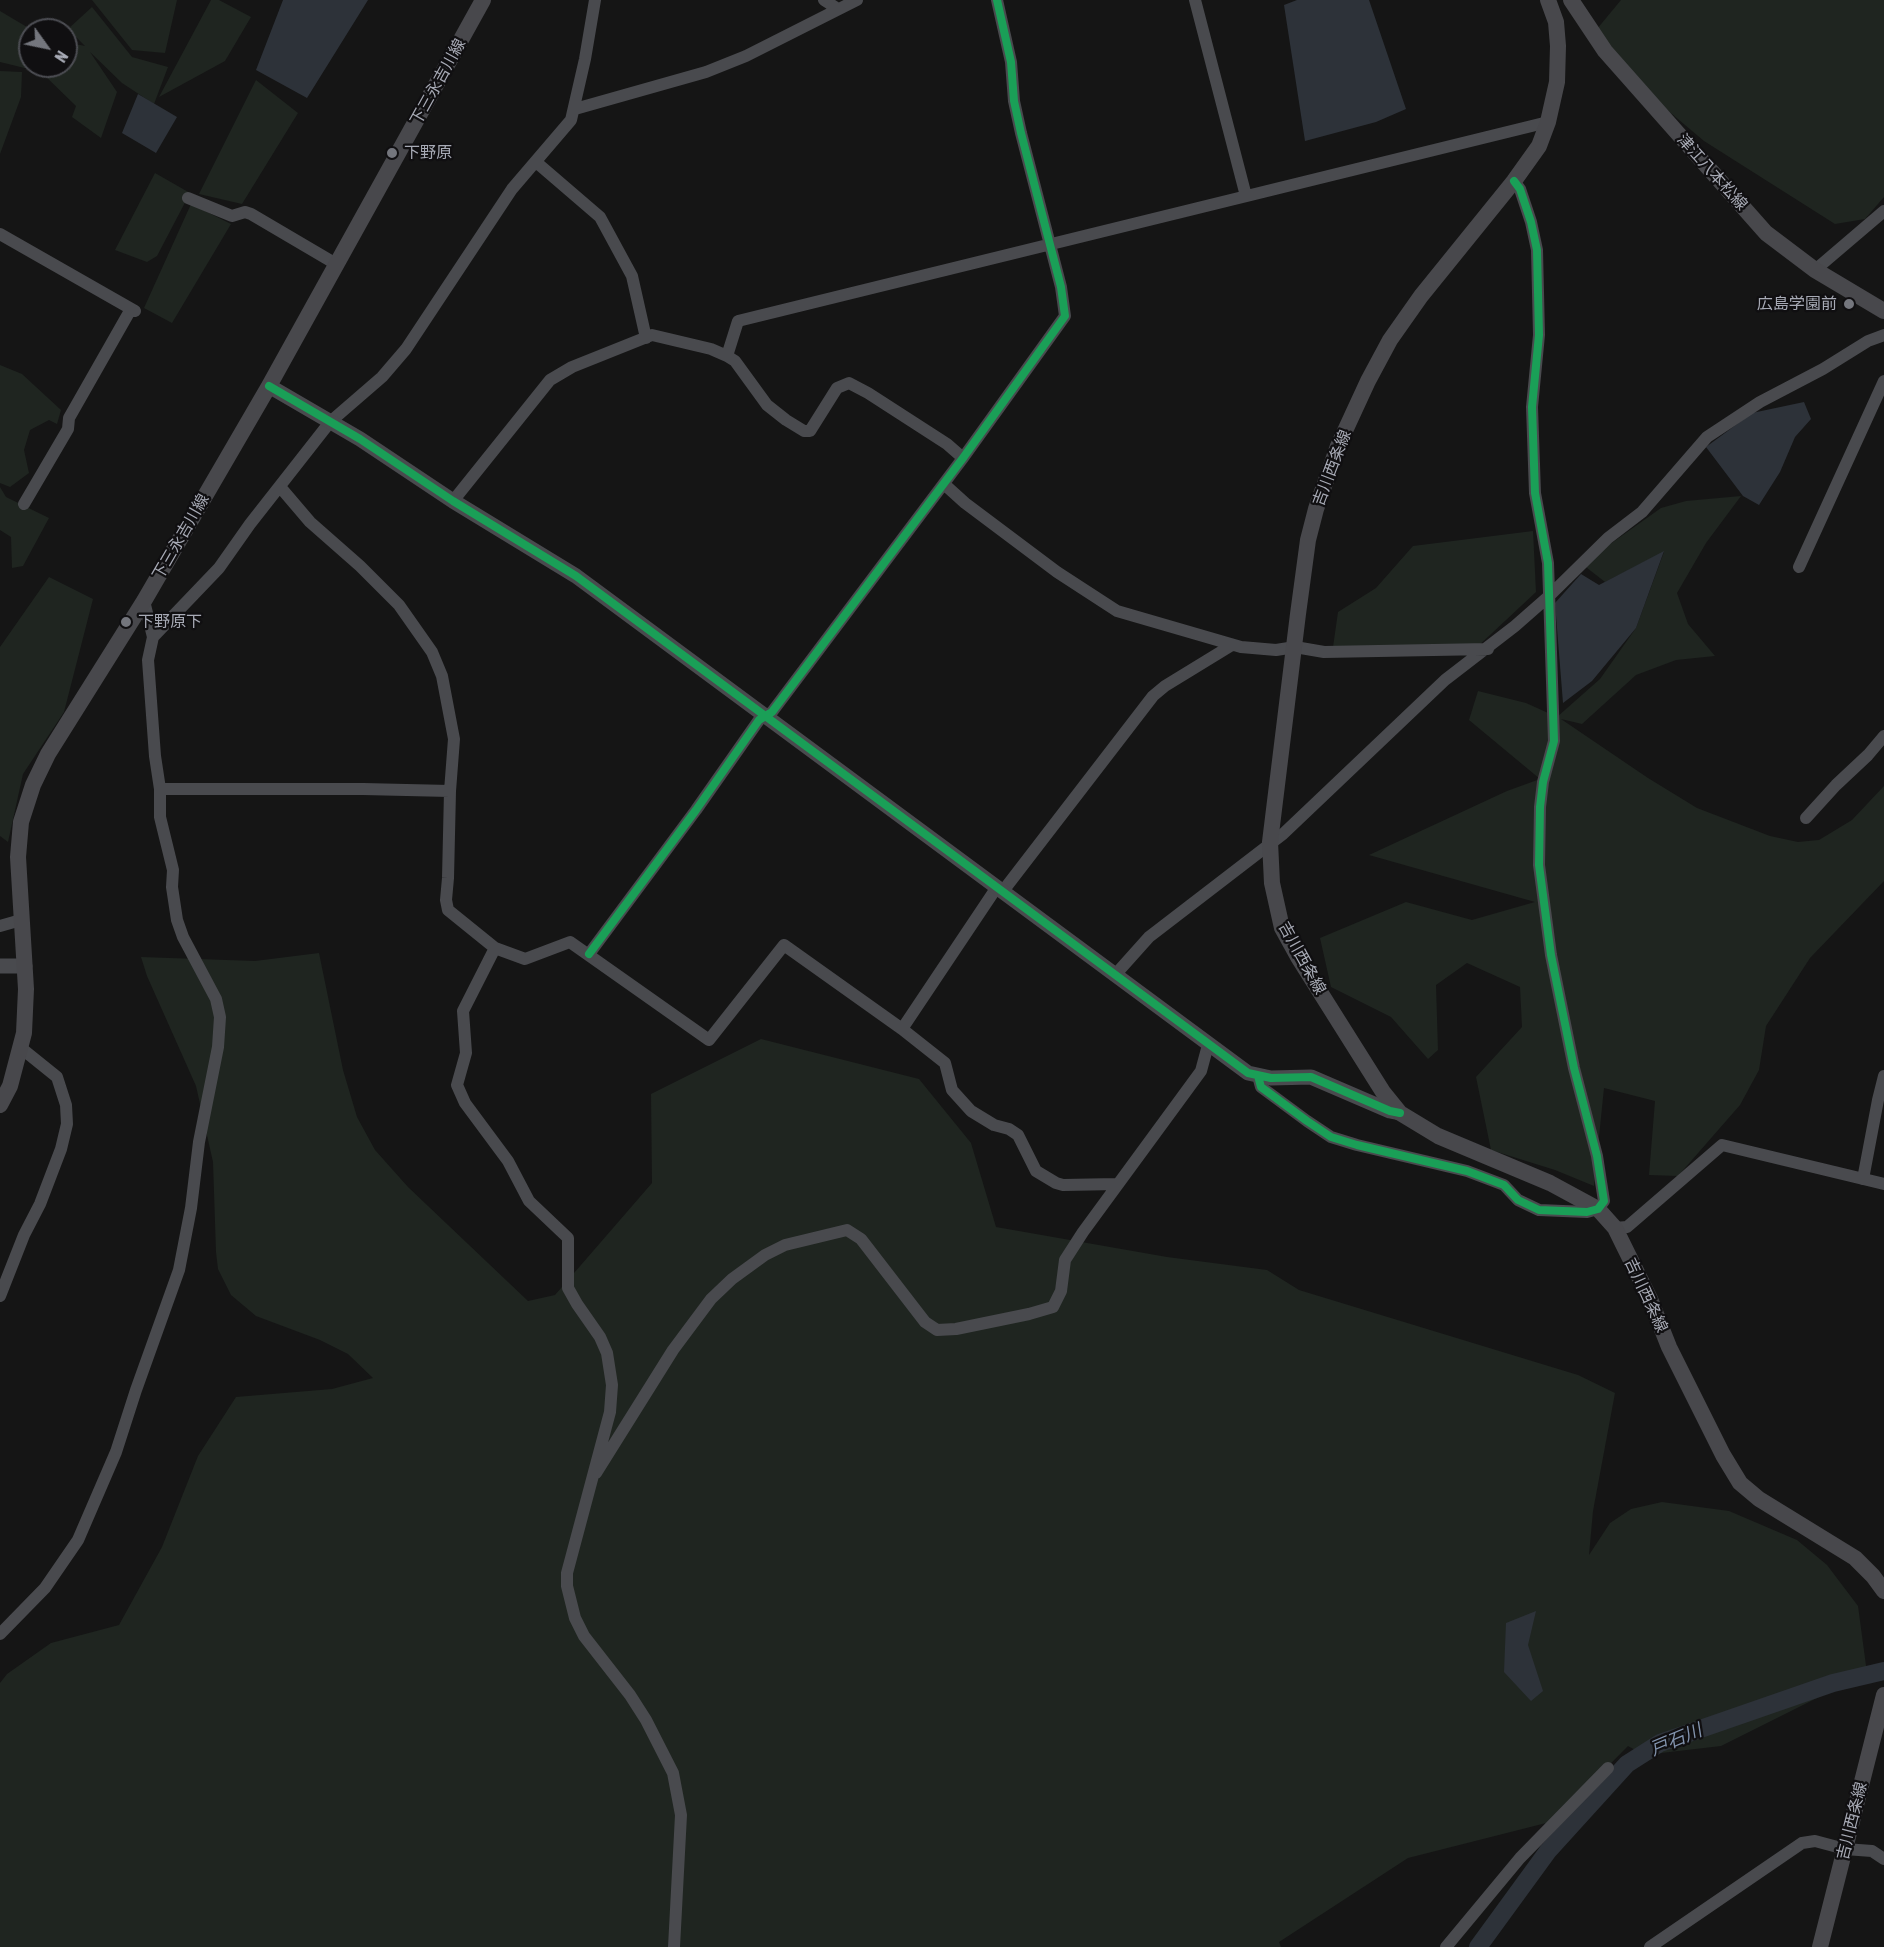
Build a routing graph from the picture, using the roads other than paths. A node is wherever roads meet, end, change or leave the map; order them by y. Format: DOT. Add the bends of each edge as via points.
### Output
graph roads {
  1 [pos="483,0"];
  2 [pos="595,0"];
  3 [pos="824,0"];
  4 [pos="857,0"];
  5 [pos="997,0"];
  6 [pos="1195,0"];
  7 [pos="1548,0"];
  8 [pos="1571,0"];
  9 [pos="838,9"];
  10 [pos="575,109"];
  11 [pos="1548,122"];
  12 [pos="536,162"];
  13 [pos="1514,181"];
  14 [pos="1246,196"];
  15 [pos="188,198"];
  16 [pos="1884,211"];
  17 [pos="0,234"];
  18 [pos="1050,244"];
  19 [pos="336,264"];
  20 [pos="1815,270"];
  21 [pos="1884,311"];
  22 [pos="1884,335"];
  23 [pos="645,338"];
  24 [pos="727,356"];
  25 [pos="1884,381"];
  26 [pos="269,386"];
  27 [pos="330,422"];
  28 [pos="963,458"];
  29 [pos="944,484"];
  30 [pos="280,488"];
  31 [pos="453,501"];
  32 [pos="24,504"];
  33 [pos="1799,567"];
  34 [pos="1548,597"];
  35 [pos="144,601"];
  36 [pos="153,637"];
  37 [pos="1232,645"];
  38 [pos="1295,647"];
  39 [pos="1488,649"];
  40 [pos="765,715"];
  41 [pos="1884,736"];
  42 [pos="160,789"];
  43 [pos="450,791"];
  44 [pos="1806,818"];
  45 [pos="1270,842"];
  46 [pos="1000,889"];
  47 [pos="21,920"];
  48 [pos="0,926"];
  49 [pos="495,948"];
  50 [pos="589,954"];
  51 [pos="0,966"];
  52 [pos="25,966"];
  53 [pos="1115,975"];
  54 [pos="902,1029"];
  55 [pos="1208,1045"];
  56 [pos="21,1048"];
  57 [pos="1258,1076"];
  58 [pos="1884,1076"];
  59 [pos="0,1105"];
  60 [pos="1400,1113"];
  61 [pos="1863,1179"];
  62 [pos="1117,1184"];
  63 [pos="1884,1184"];
  64 [pos="1598,1209"];
  65 [pos="1615,1228"];
  66 [pos="0,1296"];
  67 [pos="590,1481"];
  68 [pos="1884,1591"];
  69 [pos="0,1634"];
  70 [pos="1884,1695"];
  71 [pos="1608,1768"];
  72 [pos="1845,1848"];
  73 [pos="1884,1859"];
  74 [pos="674,1947"];
  75 [pos="1446,1947"];
  76 [pos="1650,1947"];
  77 [pos="1820,1947"];
  1 -- 19 [label="main road, 下三永吉川線"];
  2 -- 10 [label="street"];
  3 -- 9 [label="street"];
  4 -- 9 [label="street"];
  5 -- 18 [label="street" via="1011,62 1020,133"];
  6 -- 14 [label="street"];
  7 -- 11 [label="main road, 吉川西条線" via="1556,22 1558,46 1557,82"];
  8 -- 20 [label="main road, 津江八本松線" via="1605,51 1688,147 1766,232"];
  9 -- 10 [label="street" via="706,72"];
  10 -- 12 [label="street" via="571,120"];
  11 -- 13 [label="main road, 吉川西条線" via="1539,146"];
  11 -- 14 [label="street"];
  12 -- 23 [label="street" via="604,224 632,276"];
  12 -- 27 [label="street" via="512,189 406,349 382,377"];
  13 -- 34 [label="street" via="1520,189 1538,250 1539,335 1532,407 1535,493 1548,563"];
  13 -- 38 [label="main road, 吉川西条線" via="1421,296 1390,340 1368,381 1338,446 1316,509 1308,540"];
  14 -- 18 [label="street"];
  15 -- 19 [label="street" via="232,216 251,214"];
  16 -- 20 [label="street"];
  17 -- 32 [label="street" via="133,310"];
  18 -- 24 [label="street" via="738,321"];
  18 -- 28 [label="street" via="1065,316"];
  19 -- 26 [label="main road, 下三永吉川線"];
  20 -- 21 [label="main road, 津江八本松線"];
  22 -- 34 [label="street" via="1760,402 1707,437 1642,512 1608,538"];
  23 -- 24 [label="street" via="652,335"];
  23 -- 31 [label="street" via="550,380"];
  24 -- 28 [label="street" via="768,405 804,431 810,431 837,388 849,383"];
  25 -- 33 [label="street"];
  26 -- 27 [label="street"];
  26 -- 35 [label="main road, 下三永吉川線"];
  27 -- 30 [label="street"];
  27 -- 31 [label="street"];
  28 -- 29 [label="street"];
  29 -- 37 [label="street" via="1057,572 1117,611"];
  29 -- 40 [label="street" via="772,712"];
  30 -- 36 [label="street" via="219,568"];
  30 -- 43 [label="street" via="310,522 399,605 432,652 442,676 454,739"];
  31 -- 40 [label="street" via="576,576"];
  34 -- 39 [label="street"];
  34 -- 64 [label="street" via="1554,741 1543,782 1539,865 1551,955 1604,1194"];
  35 -- 36 [label="street"];
  35 -- 47 [label="main road, 下三永吉川線" via="48,754 33,785 21,822"];
  36 -- 42 [label="street" via="148,660"];
  37 -- 38 [label="street" via="1276,650"];
  37 -- 46 [label="street" via="1153,696"];
  38 -- 39 [label="street" via="1324,652"];
  38 -- 45 [label="main road, 吉川西条線"];
  39 -- 45 [label="street" via="1445,680"];
  40 -- 46 [label="street"];
  40 -- 50 [label="street"];
  41 -- 44 [label="street"];
  42 -- 43 [label="street"];
  42 -- 69 [label="street" via="160,817 173,870 177,920 216,999 220,1017 191,1208 179,1270 98,1496 78,1540 45,1588"];
  43 -- 49 [label="street" via="448,910"];
  45 -- 53 [label="street" via="1149,937"];
  45 -- 60 [label="main road, 吉川西条線" via="1272,884 1282,928 1383,1092"];
  46 -- 53 [label="street"];
  46 -- 54 [label="street"];
  47 -- 48 [label="street"];
  47 -- 52 [label="main road, 下三永吉川線"];
  49 -- 50 [label="street" via="525,959 570,942"];
  49 -- 67 [label="street" via="464,1011 466,1053 458,1085 465,1103 508,1161 529,1201 568,1238 568,1288 607,1353 612,1385 610,1413"];
  50 -- 54 [label="street" via="709,1040 784,945"];
  51 -- 52 [label="street"];
  52 -- 56 [label="main road, 下三永吉川線"];
  53 -- 55 [label="street"];
  54 -- 62 [label="street" via="945,1064 952,1090 971,1111 1018,1135 1036,1171 1063,1185"];
  55 -- 57 [label="street"];
  55 -- 62 [label="street" via="1201,1071"];
  56 -- 59 [label="main road, 下三永吉川線"];
  56 -- 66 [label="street" via="57,1077 67,1124 40,1204"];
  57 -- 60 [label="street" via="1311,1077"];
  57 -- 64 [label="street" via="1260,1087 1331,1137 1467,1171 1504,1185 1518,1200 1539,1210"];
  58 -- 61 [label="street"];
  60 -- 64 [label="main road, 吉川西条線" via="1438,1136 1551,1183"];
  61 -- 63 [label="street"];
  61 -- 65 [label="street" via="1722,1145 1627,1227"];
  62 -- 67 [label="street" via="1065,1260 1061,1291 1053,1306 966,1327 937,1330 925,1322 861,1239 847,1230 785,1245 765,1256 711,1299 673,1350"];
  64 -- 65 [label="main road, 吉川西条線"];
  65 -- 68 [label="main road, 吉川西条線" via="1669,1347 1740,1483 1759,1499 1855,1558"];
  67 -- 74 [label="street" via="567,1586 584,1636 630,1695 673,1773 681,1815"];
  70 -- 72 [label="main road, 吉川西条線"];
  71 -- 75 [label="street" via="1520,1858"];
  72 -- 73 [label="street" via="1872,1851"];
  72 -- 76 [label="street" via="1815,1841 1802,1843"];
  72 -- 77 [label="main road, 吉川西条線"];
}
